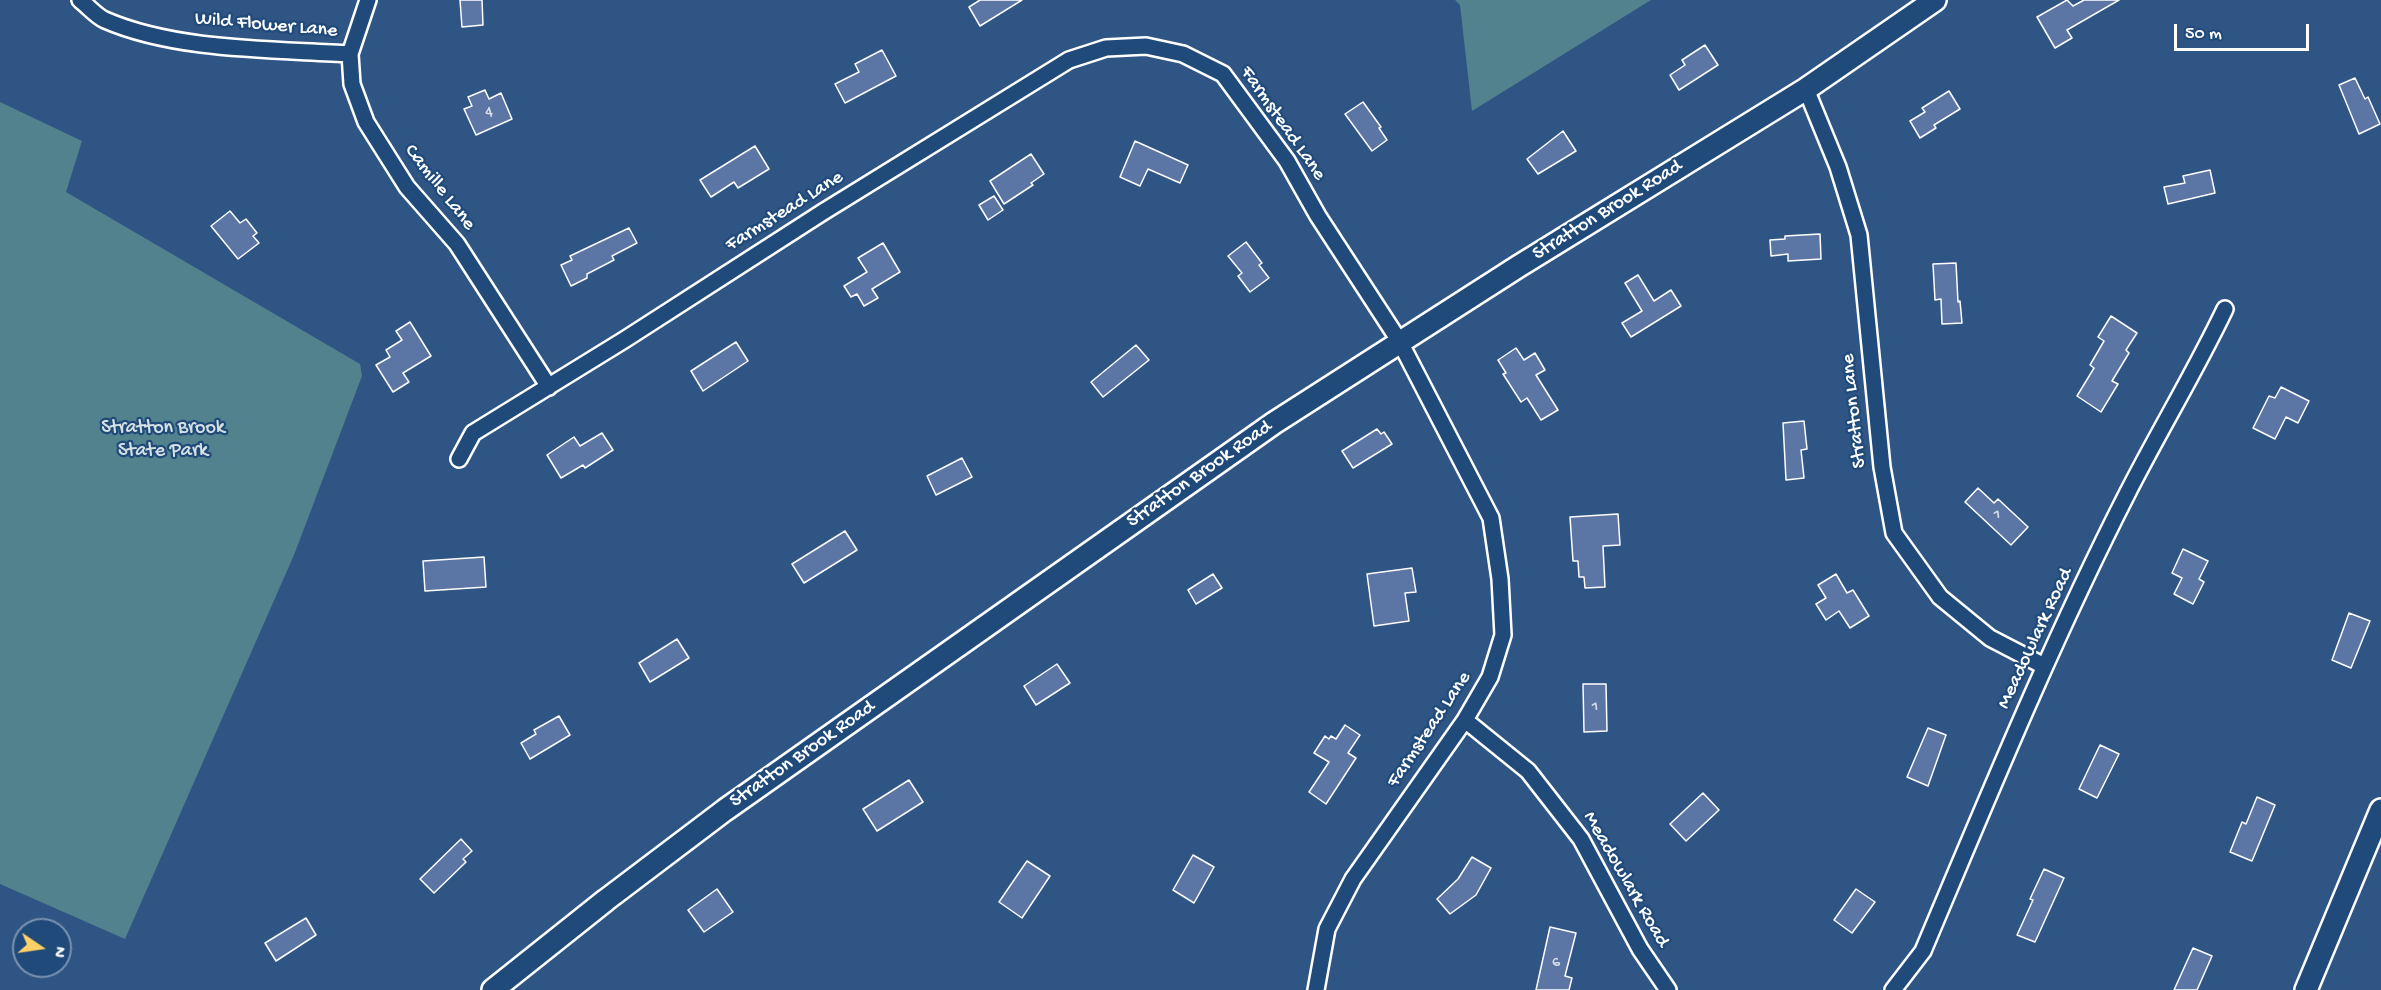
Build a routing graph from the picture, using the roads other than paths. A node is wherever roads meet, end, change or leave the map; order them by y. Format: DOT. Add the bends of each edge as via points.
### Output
graph roads {
  1 [pos="80,0"];
  2 [pos="368,0"];
  3 [pos="1935,0"];
  4 [pos="350,54"];
  5 [pos="1806,89"];
  6 [pos="2224,309"];
  7 [pos="1400,342"];
  8 [pos="549,387"];
  9 [pos="459,459"];
  10 [pos="2044,666"];
  11 [pos="1465,720"];
  12 [pos="2381,810"];
  13 [pos="493,990"];
  14 [pos="1316,990"];
  15 [pos="1668,990"];
  16 [pos="1893,990"];
  17 [pos="2306,990"];
  1 -- 4 [label="street, Wild Flower Lane" via="103,19 150,35 225,46"];
  2 -- 4 [label="street, Camille Lane"];
  3 -- 5 [label="street, Stratton Brook Road"];
  4 -- 8 [label="street, Camille Lane" via="352,84 374,136 407,187 457,244"];
  5 -- 7 [label="street, Stratton Brook Road"];
  5 -- 10 [label="street, Stratton Lane" via="1838,167 1859,235 1882,467 1894,533 1940,597 1990,638"];
  6 -- 10 [label="street, Meadowlark Road" via="2203,356 2127,493"];
  7 -- 8 [label="street, Farmstead Lane" via="1287,161 1223,74 1183,54 1136,46 1106,48 1069,60"];
  7 -- 11 [label="street, Farmstead Lane" via="1491,518 1503,635 1490,677"];
  7 -- 13 [label="street, Stratton Brook Road" via="1274,423 725,810"];
  8 -- 9 [label="street, Farmstead Lane" via="473,433"];
  10 -- 16 [label="street, Meadowlark Road" via="1923,951"];
  11 -- 14 [label="street, Farmstead Lane" via="1353,879 1327,929"];
  11 -- 15 [label="street, Meadowlark Road" via="1528,771 1581,839 1640,949"];
  12 -- 17 [label="street"];
}
